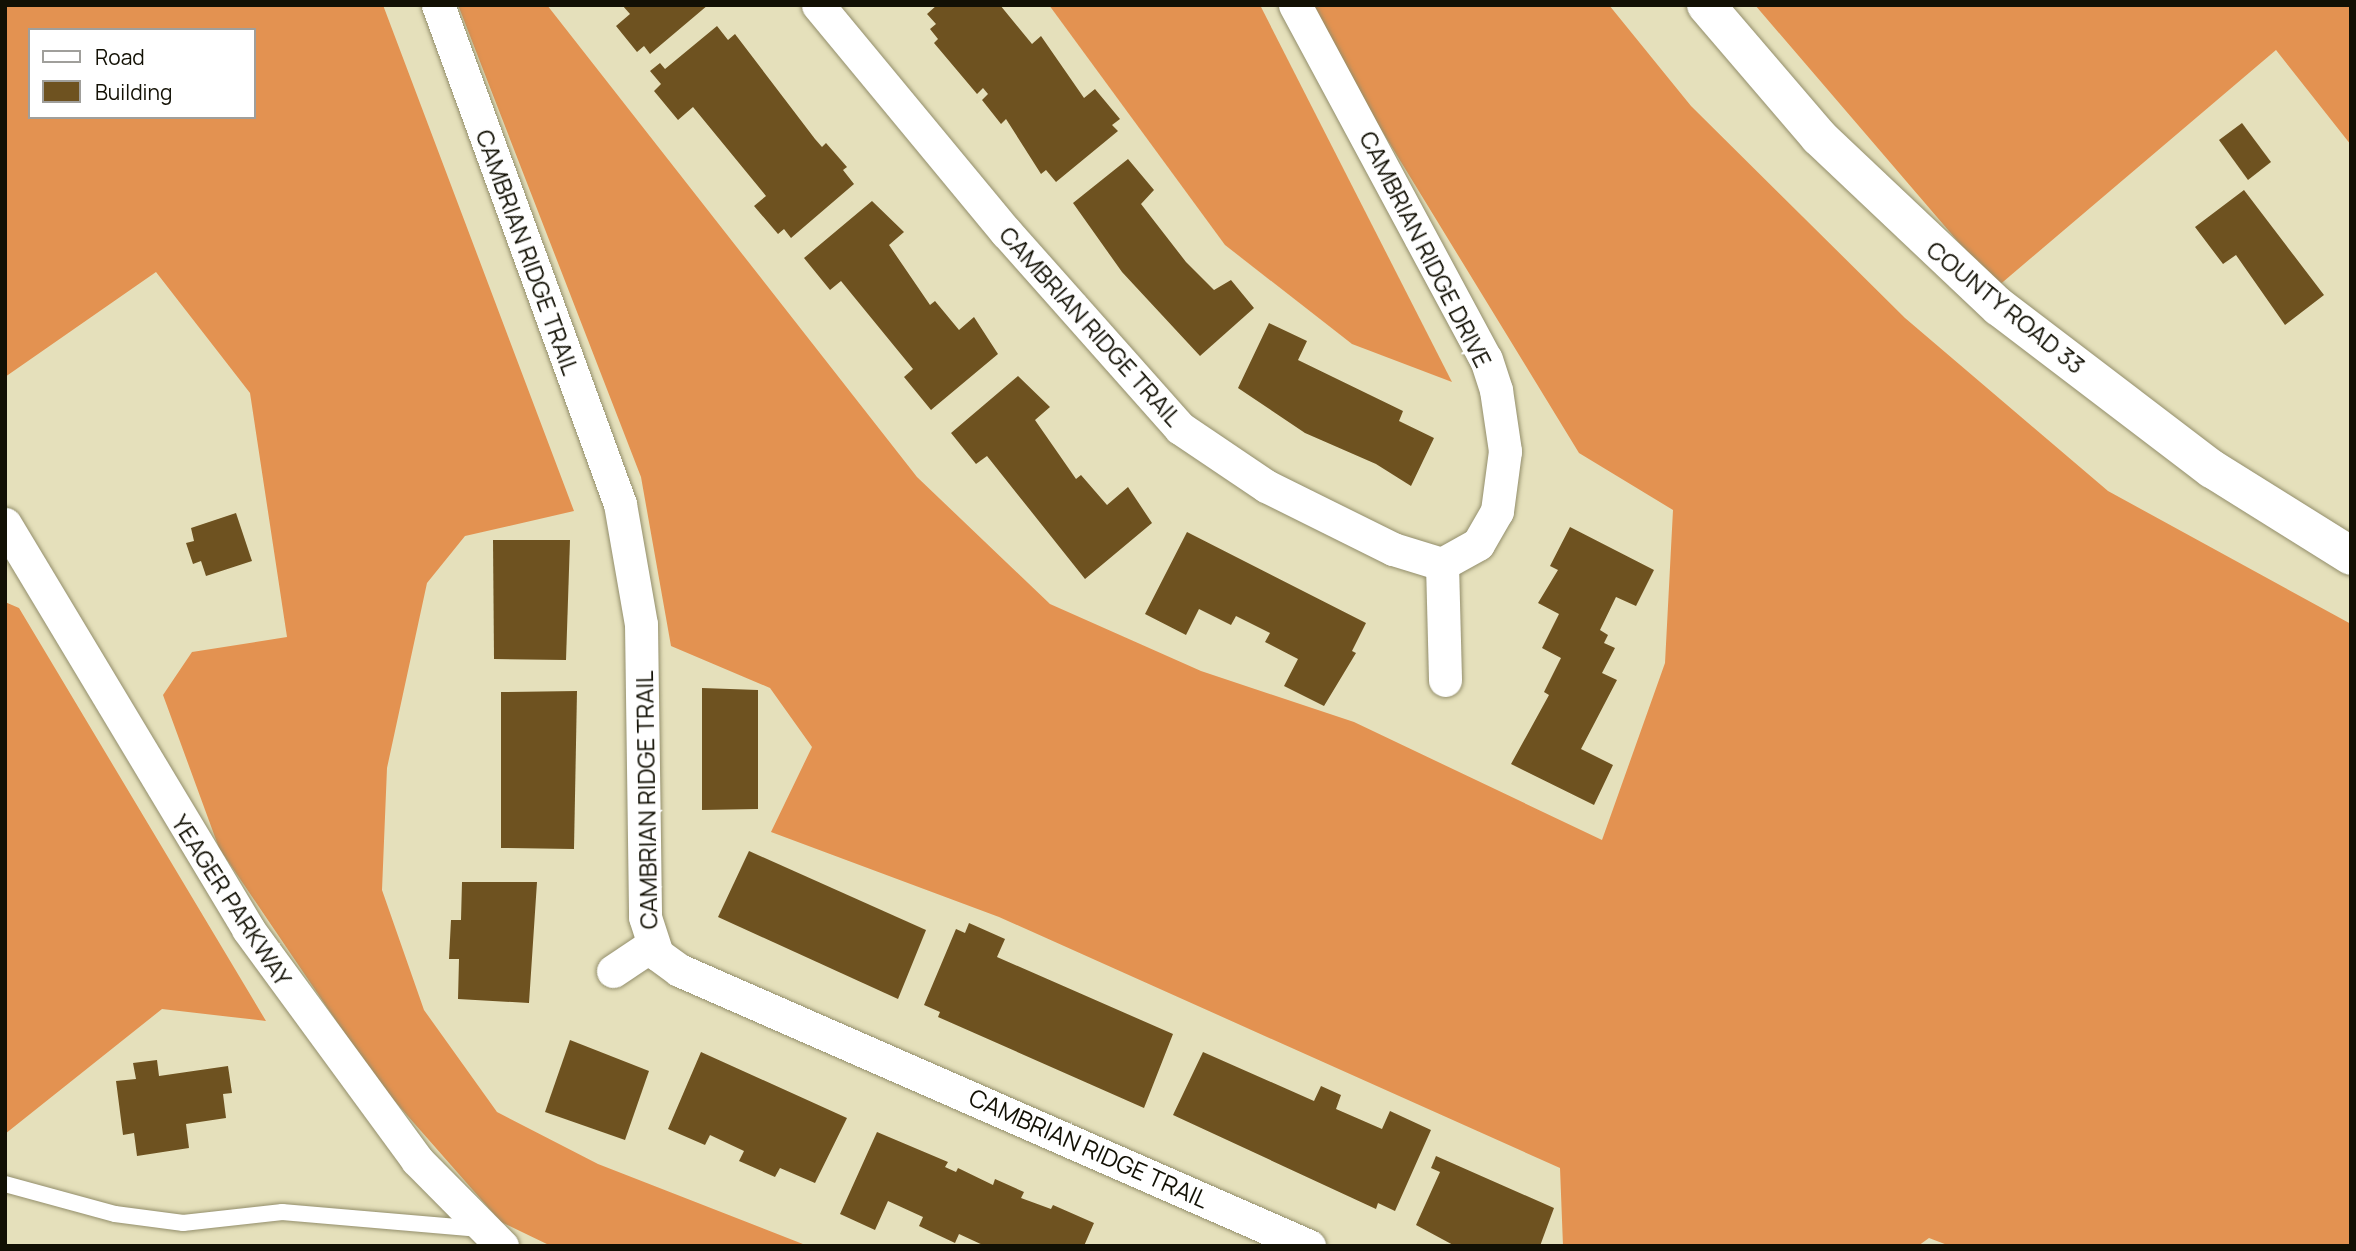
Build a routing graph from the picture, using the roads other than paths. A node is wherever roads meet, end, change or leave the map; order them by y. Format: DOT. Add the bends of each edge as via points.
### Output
graph roads {
  1 [pos="438,5"];
  2 [pos="818,5"];
  3 [pos="1295,5"];
  4 [pos="1706,5"];
  5 [pos="5,524"];
  6 [pos="2351,556"];
  7 [pos="1442,564"];
  8 [pos="1445,680"];
  9 [pos="652,945"];
  10 [pos="614,971"];
  11 [pos="5,1184"];
  12 [pos="494,1238"];
  13 [pos="1309,1246"];
  1 -- 9 [label="street, CAMBRIAN RIDGE TRAIL" via="620,504 641,624 645,917"];
  2 -- 7 [label="street, CAMBRIAN RIDGE TRAIL" via="1006,232 1180,428 1266,486 1393,550"];
  3 -- 7 [label="street, CAMBRIAN RIDGE DRIVE" via="1486,359 1496,390 1505,451 1497,511 1478,544"];
  4 -- 6 [label="street, COUNTY ROAD 33" via="1819,137 1999,307 2212,469"];
  5 -- 12 [label="street, YEAGER PARKWAY" via="248,929 401,1140"];
  7 -- 8 [label="street"];
  9 -- 10 [label="street"];
  9 -- 13 [label="street, CAMBRIAN RIDGE TRAIL" via="678,970"];
  11 -- 12 [label="lane" via="115,1214 183,1223 282,1212"];
}
